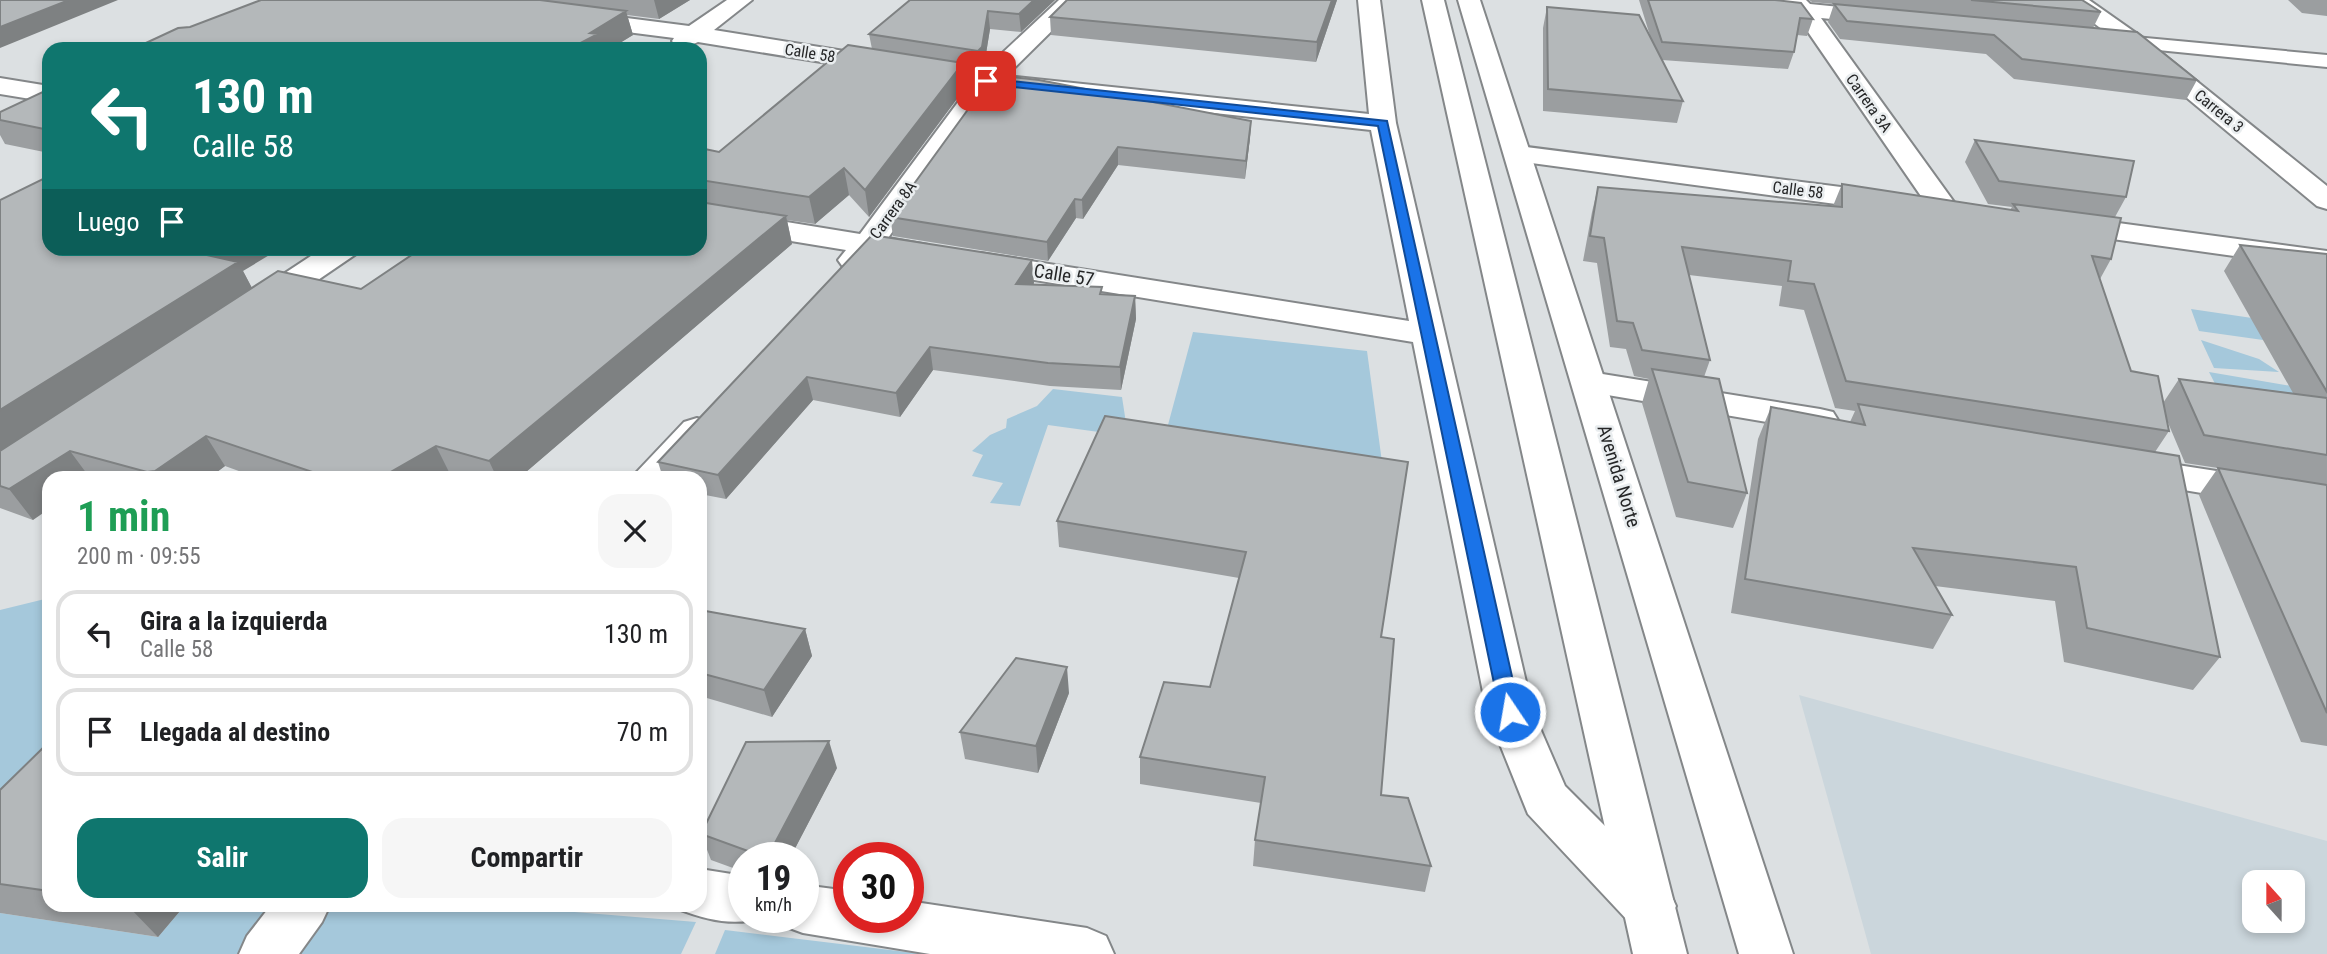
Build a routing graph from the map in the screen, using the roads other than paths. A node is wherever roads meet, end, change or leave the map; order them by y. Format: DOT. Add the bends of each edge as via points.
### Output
graph roads {
  1 [pos="741,0"];
  2 [pos="1072,0"];
  3 [pos="1369,0"];
  4 [pos="1433,0"];
  5 [pos="1469,0"];
  6 [pos="1696,0"];
  7 [pos="2074,0"];
  8 [pos="1797,5"];
  9 [pos="557,16"];
  10 [pos="1900,19"];
  11 [pos="695,34"];
  12 [pos="2094,38"];
  13 [pos="682,42"];
  14 [pos="2136,43"];
  15 [pos="2327,61"];
  16 [pos="986,81"];
  17 [pos="0,86"];
  18 [pos="42,93"];
  19 [pos="42,105"];
  20 [pos="24,113"];
  21 [pos="1383,123"];
  22 [pos="1519,154"];
  23 [pos="2327,200"];
  24 [pos="1958,211"];
  25 [pos="707,218"];
  26 [pos="2040,222"];
  27 [pos="869,244"];
  28 [pos="333,256"];
  29 [pos="2327,260"];
  30 [pos="831,285"];
  31 [pos="230,324"];
  32 [pos="1427,334"];
  33 [pos="1590,383"];
  34 [pos="719,406"];
  35 [pos="1849,424"];
  36 [pos="2095,464"];
  37 [pos="657,471"];
  38 [pos="2327,501"];
  39 [pos="707,894"];
  40 [pos="728,897"];
  41 [pos="1649,906"];
  42 [pos="298,912"];
  43 [pos="924,928"];
  44 [pos="266,954"];
  45 [pos="1087,954"];
  46 [pos="1660,954"];
  47 [pos="1766,954"];
  1 -- 11 [label="street"];
  2 -- 16 [label="street, Carrera 8A"];
  3 -- 21 [label="street"];
  4 -- 41 [label="street"];
  5 -- 22 [label="street, Avenida Norte"];
  6 -- 8 [label="street"];
  7 -- 14 [label="street, Carrera 3"];
  8 -- 10 [label="street"];
  8 -- 24 [label="street, Carrera 3A"];
  9 -- 11 [label="street, Calle 58"];
  11 -- 13 [label="street"];
  11 -- 16 [label="street, Calle 58"];
  12 -- 14 [label="street"];
  14 -- 15 [label="lane"];
  14 -- 23 [label="street, Carrera 3"];
  16 -- 21 [label="street, Calle 58"];
  16 -- 27 [label="street, Carrera 8A"];
  17 -- 18 [label="street"];
  19 -- 20 [label="street"];
  21 -- 32 [label="street"];
  22 -- 24 [label="street, Calle 58"];
  22 -- 33 [label="street, Avenida Norte"];
  25 -- 27 [label="street, Calle 57"];
  26 -- 29 [label="street"];
  27 -- 30 [label="street, Carrera 8A"];
  27 -- 32 [label="street, Calle 57"];
  28 -- 31 [label="street"];
  32 -- 41 [label="street" via="1510,712 1546,799"];
  33 -- 35 [label="street"];
  33 -- 47 [label="street, Avenida Norte"];
  34 -- 37 [label="street"];
  36 -- 38 [label="street"];
  39 -- 40 [label="street"];
  41 -- 46 [label="street"];
  42 -- 44 [label="street"];
  43 -- 45 [label="street"];
}
